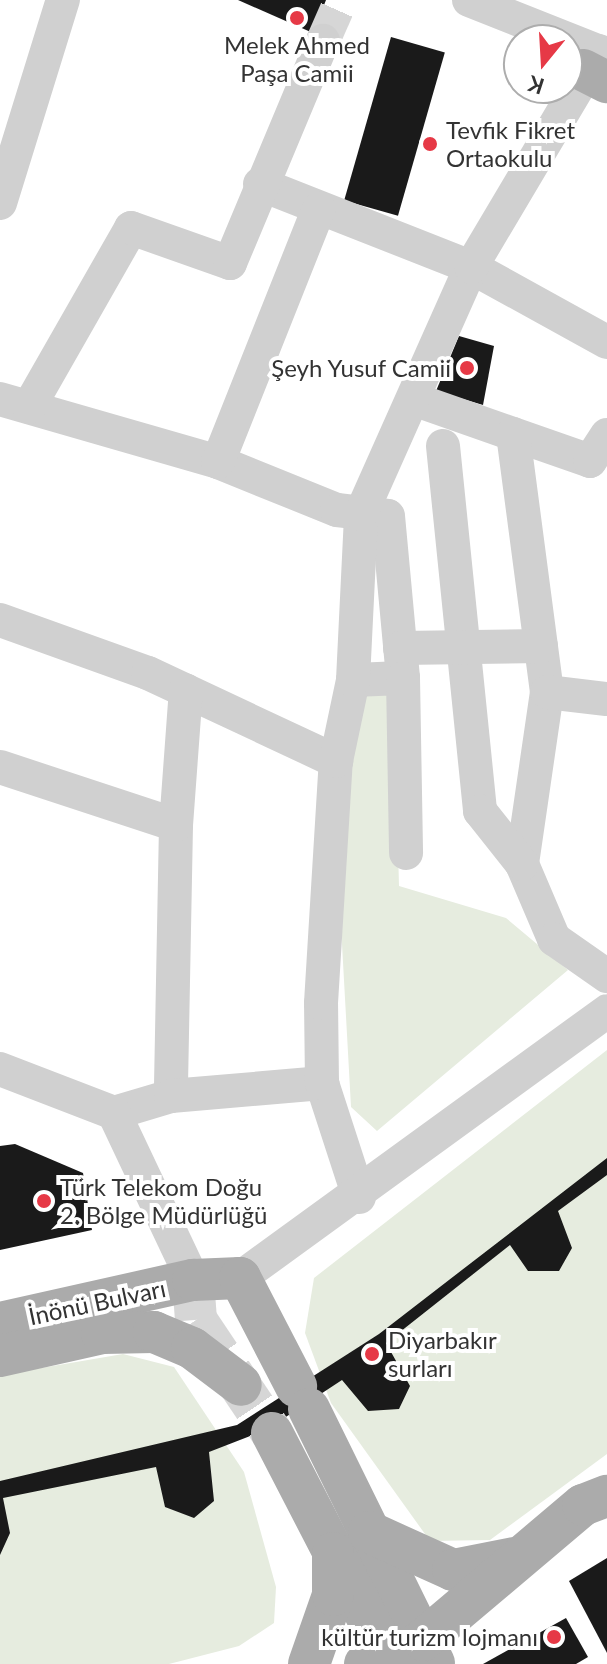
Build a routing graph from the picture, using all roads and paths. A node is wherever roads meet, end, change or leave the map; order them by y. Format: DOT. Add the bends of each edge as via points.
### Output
graph roads {
  1 [pos="63,0"];
  2 [pos="469,0"];
  3 [pos="323,41"];
  4 [pos="599,65"];
  5 [pos="260,184"];
  6 [pos="0,203"];
  7 [pos="319,208"];
  8 [pos="471,267"];
  9 [pos="607,342"];
  10 [pos="416,400"];
  11 [pos="14,403"];
  12 [pos="513,434"];
  13 [pos="607,435"];
  14 [pos="443,446"];
  15 [pos="218,462"];
  16 [pos="361,514"];
  17 [pos="0,620"];
  18 [pos="541,646"];
  19 [pos="464,650"];
  20 [pos="402,663"];
  21 [pos="353,680"];
  22 [pos="186,690"];
  23 [pos="547,692"];
  24 [pos="607,699"];
  25 [pos="336,761"];
  26 [pos="0,767"];
  27 [pos="176,825"];
  28 [pos="406,853"];
  29 [pos="522,864"];
  30 [pos="607,976"];
  31 [pos="607,1011"];
  32 [pos="0,1069"];
  33 [pos="322,1083"];
  34 [pos="171,1096"];
  35 [pos="114,1113"];
  36 [pos="359,1197"];
  37 [pos="240,1278"];
  38 [pos="193,1280"];
  39 [pos="0,1323"];
  40 [pos="0,1356"];
  41 [pos="241,1385"];
  42 [pos="272,1433"];
  43 [pos="607,1496"];
  44 [pos="607,1503"];
  45 [pos="351,1540"];
  46 [pos="526,1553"];
  47 [pos="407,1659"];
  48 [pos="309,1664"];
  1 -- 6 [label="street"];
  2 -- 4 [label="street"];
  3 -- 5 [label="street"];
  4 -- 8 [label="street"];
  5 -- 7 [label="street"];
  5 -- 11 [label="street" via="230,263 131,228"];
  7 -- 8 [label="street"];
  7 -- 15 [label="street"];
  8 -- 9 [label="street"];
  8 -- 10 [label="street"];
  10 -- 12 [label="street"];
  10 -- 16 [label="street"];
  11 -- 15 [label="street"];
  12 -- 13 [label="street" via="590,461"];
  12 -- 18 [label="street"];
  14 -- 19 [label="street"];
  15 -- 16 [label="street" via="337,510"];
  16 -- 20 [label="street" via="388,516"];
  16 -- 21 [label="street"];
  17 -- 22 [label="street"];
  18 -- 19 [label="street"];
  18 -- 23 [label="street"];
  19 -- 20 [label="street"];
  19 -- 29 [label="street" via="480,811"];
  20 -- 21 [label="street"];
  20 -- 28 [label="street"];
  21 -- 25 [label="street"];
  22 -- 25 [label="street"];
  22 -- 27 [label="street"];
  23 -- 24 [label="street"];
  23 -- 29 [label="street"];
  25 -- 33 [label="street"];
  26 -- 27 [label="street"];
  27 -- 34 [label="street"];
  29 -- 30 [label="street" via="554,939"];
  31 -- 36 [label="street"];
  32 -- 35 [label="street"];
  33 -- 34 [label="street"];
  33 -- 36 [label="street"];
  34 -- 35 [label="street"];
  35 -- 38 [label="street"];
  36 -- 37 [label="street"];
  37 -- 38 [label="main road, İnönü Bulvarı"];
  37 -- 45 [label="main road" via="302,1398"];
  38 -- 39 [label="main road, İnönü Bulvarı"];
  40 -- 41 [label="main road" via="102,1333 154,1332 192,1348"];
  42 -- 45 [label="main road"];
  43 -- 46 [label="main road" via="583,1505"];
  44 -- 47 [label="main road"];
  45 -- 46 [label="main road" via="453,1570 484,1569"];
  45 -- 47 [label="main road"];
  45 -- 48 [label="main road"];
  46 -- 47 [label="main road"];
}
